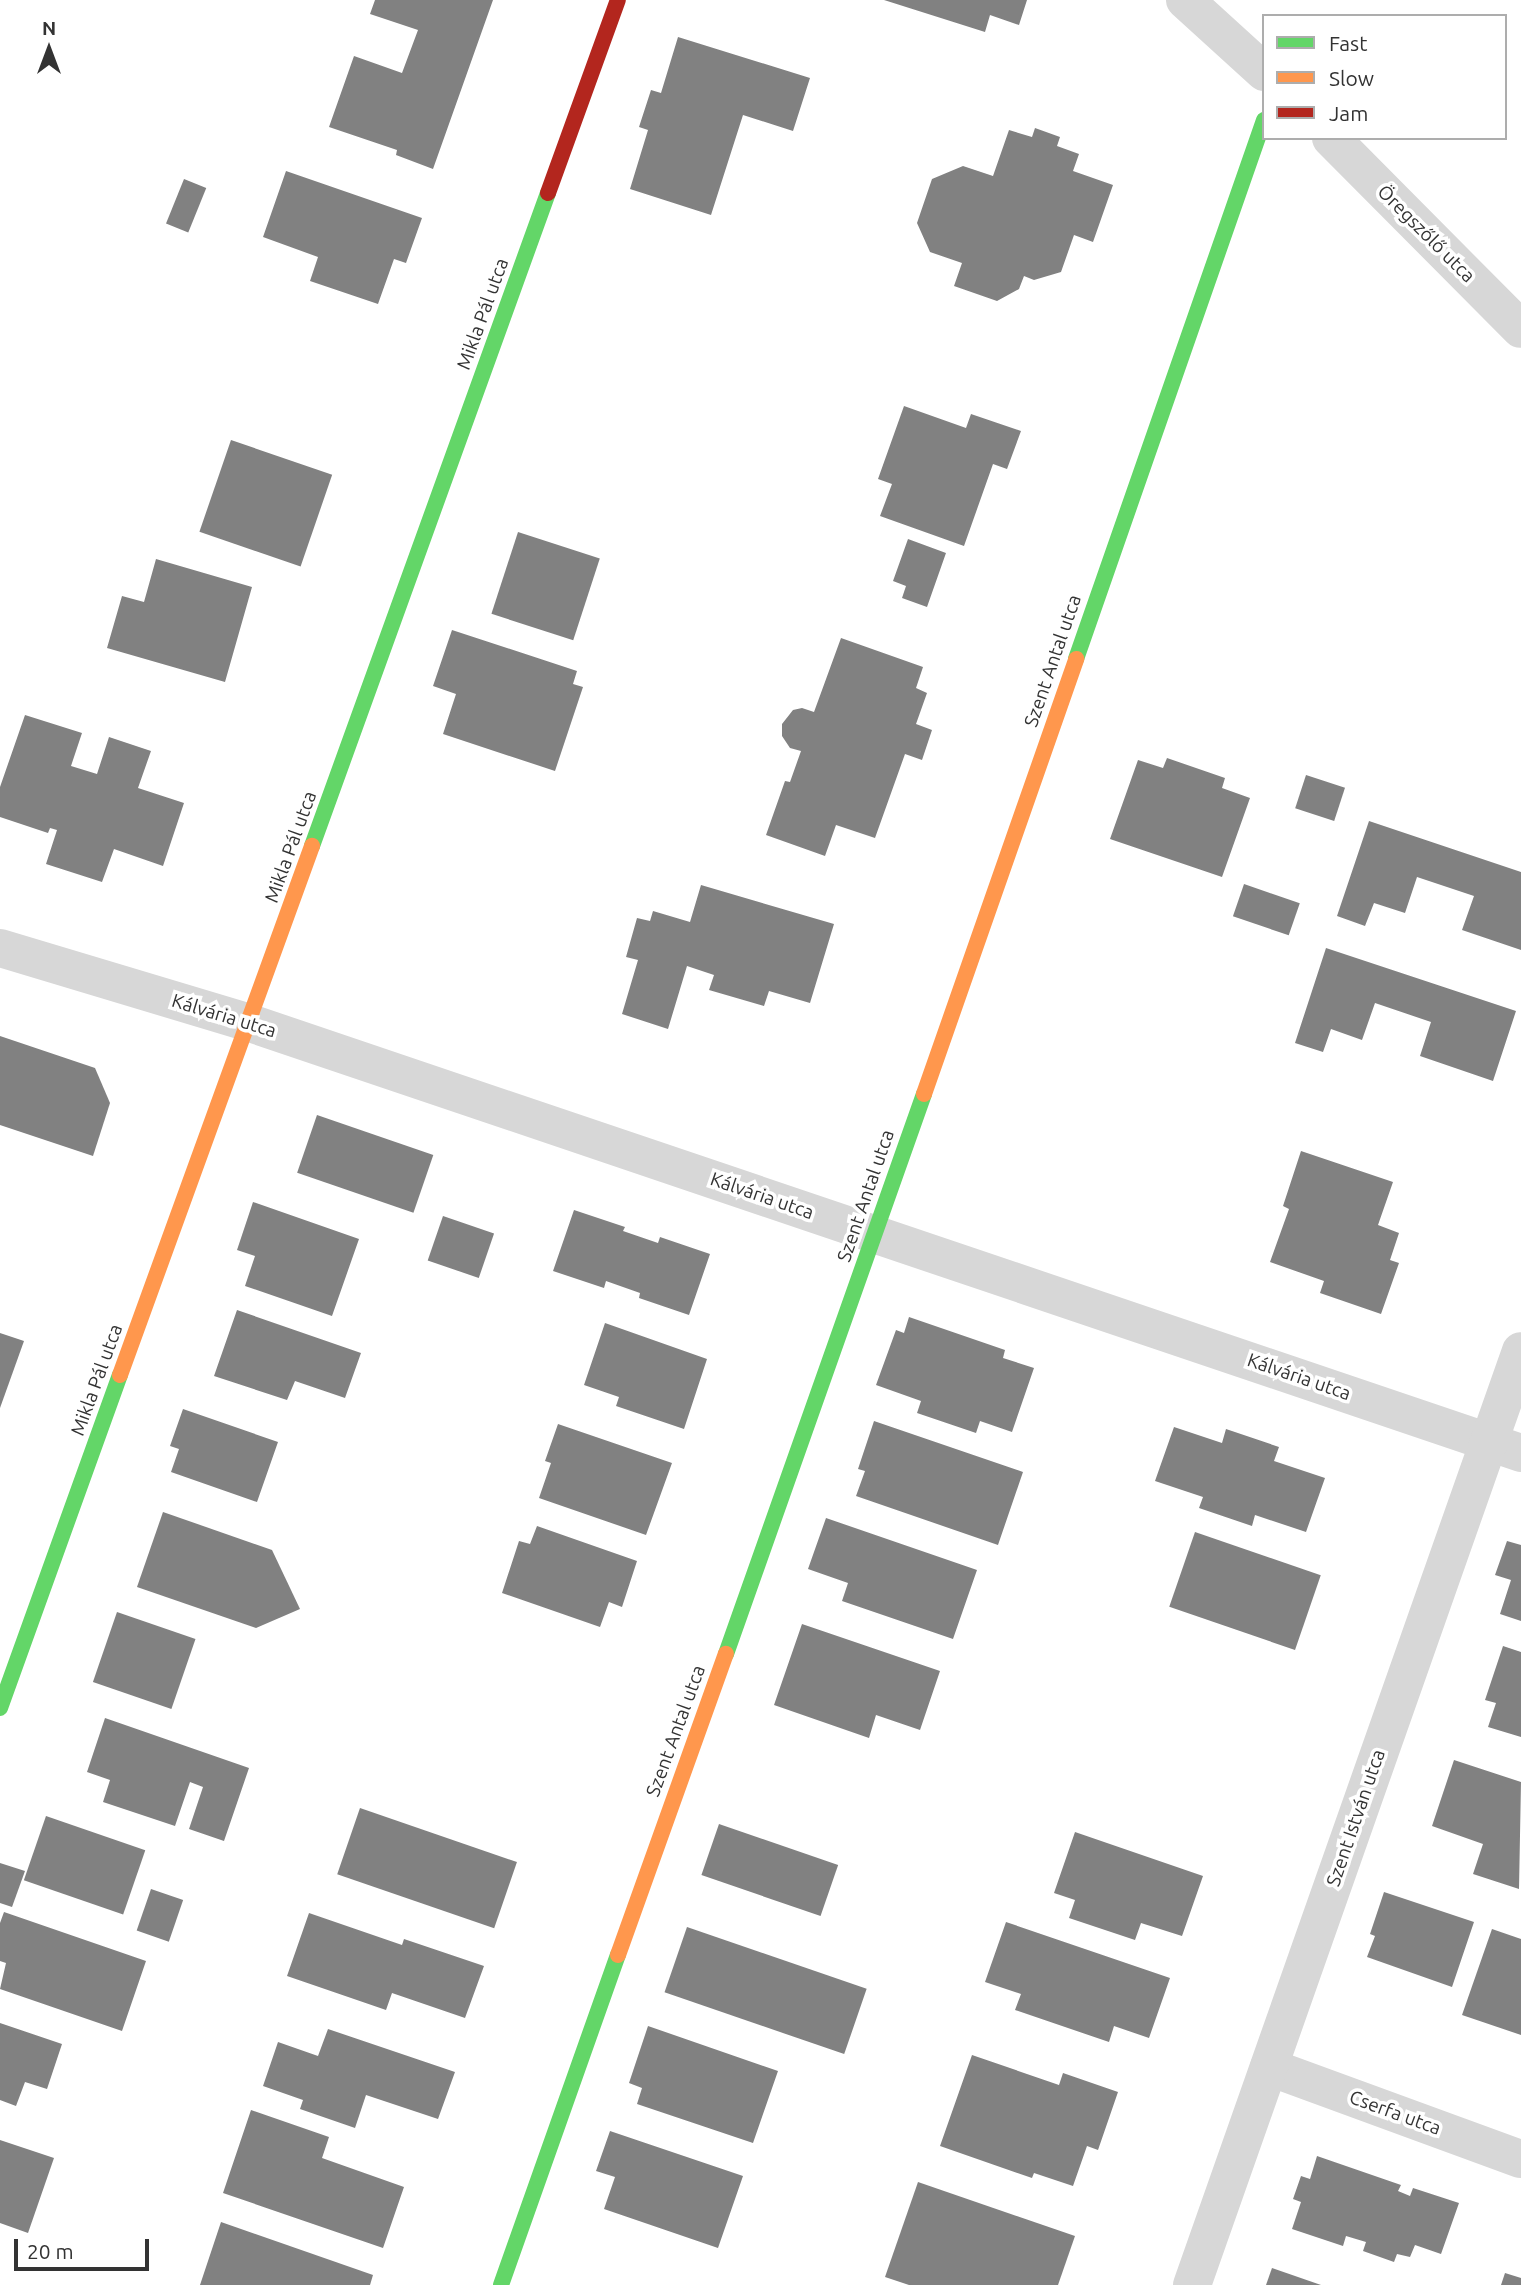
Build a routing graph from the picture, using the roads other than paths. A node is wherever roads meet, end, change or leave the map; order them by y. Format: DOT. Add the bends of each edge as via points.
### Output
graph roads {
  1 [pos="618,0"];
  2 [pos="1185,0"];
  3 [pos="1262,70"];
  4 [pos="1262,126"];
  5 [pos="1333,140"];
  6 [pos="1521,329"];
  7 [pos="0,948"];
  8 [pos="250,1023"];
  9 [pos="875,1234"];
  10 [pos="1521,1351"];
  11 [pos="1505,1447"];
  12 [pos="0,1707"];
  13 [pos="1269,2067"];
  14 [pos="1521,2159"];
  15 [pos="501,2285"];
  16 [pos="1192,2285"];
  1 -- 8 [label="street, Mikla Pál utca"];
  2 -- 3 [label="street"];
  4 -- 9 [label="street, Szent Antal utca"];
  5 -- 6 [label="street, Öregszőlő utca"];
  7 -- 8 [label="street, Kálvária utca"];
  8 -- 9 [label="street, Kálvária utca"];
  8 -- 12 [label="street, Mikla Pál utca"];
  9 -- 11 [label="street, Kálvária utca"];
  9 -- 15 [label="street, Szent Antal utca"];
  10 -- 11 [label="street, Szent István utca"];
  11 -- 13 [label="street, Szent István utca"];
  13 -- 14 [label="street, Cserfa utca"];
  13 -- 16 [label="street, Szent István utca"];
}
